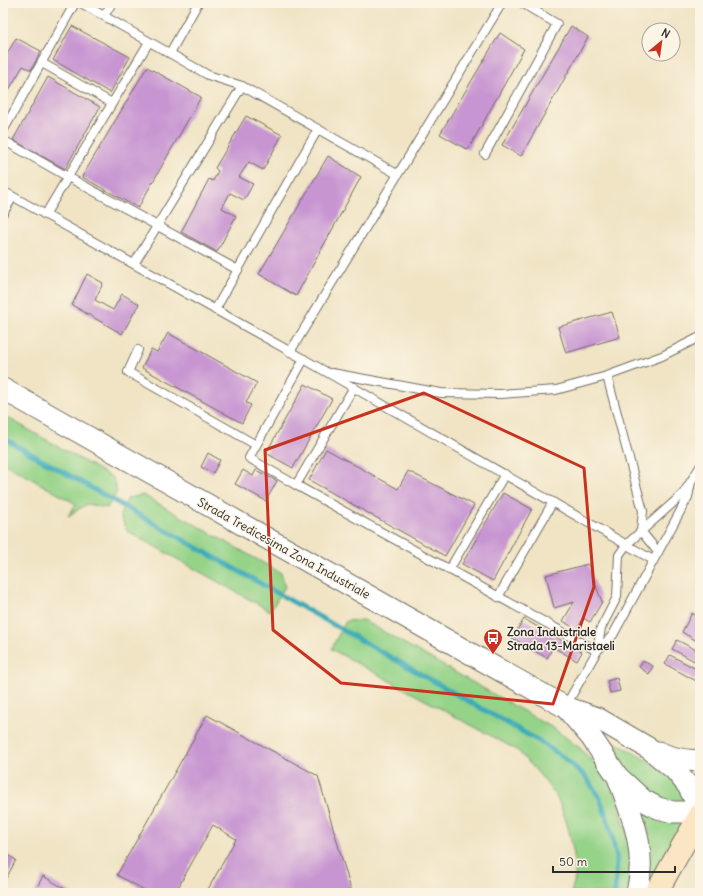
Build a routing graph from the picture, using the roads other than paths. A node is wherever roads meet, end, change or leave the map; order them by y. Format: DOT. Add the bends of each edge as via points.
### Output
graph roads {
  1 [pos="75,3"];
  2 [pos="82,3"];
  3 [pos="112,3"];
  4 [pos="198,3"];
  5 [pos="502,3"];
  6 [pos="522,3"];
  7 [pos="104,16"];
  8 [pos="149,42"];
  9 [pos="170,53"];
  10 [pos="42,63"];
  11 [pos="242,86"];
  12 [pos="112,103"];
  13 [pos="318,129"];
  14 [pos="3,131"];
  15 [pos="3,140"];
  16 [pos="485,154"];
  17 [pos="397,174"];
  18 [pos="68,177"];
  19 [pos="3,191"];
  20 [pos="13,197"];
  21 [pos="3,213"];
  22 [pos="46,215"];
  23 [pos="157,225"];
  24 [pos="134,264"];
  25 [pos="238,270"];
  26 [pos="215,310"];
  27 [pos="700,337"];
  28 [pos="138,350"];
  29 [pos="290,352"];
  30 [pos="304,359"];
  31 [pos="326,372"];
  32 [pos="607,376"];
  33 [pos="354,387"];
  34 [pos="3,390"];
  35 [pos="256,445"];
  36 [pos="700,467"];
  37 [pos="505,474"];
  38 [pos="691,482"];
  39 [pos="296,485"];
  40 [pos="553,502"];
  41 [pos="641,531"];
  42 [pos="627,544"];
  43 [pos="656,556"];
  44 [pos="449,570"];
  45 [pos="498,597"];
  46 [pos="597,651"];
  47 [pos="565,707"];
  48 [pos="650,749"];
  49 [pos="700,760"];
  50 [pos="618,777"];
  51 [pos="700,809"];
  52 [pos="700,814"];
  53 [pos="637,893"];
  54 [pos="656,893"];
  1 -- 10 [label="lane"];
  2 -- 7 [label="lane"];
  3 -- 7 [label="lane"];
  4 -- 9 [label="lane"];
  5 -- 17 [label="lane"];
  6 -- 16 [label="lane" via="557,24"];
  7 -- 8 [label="lane"];
  8 -- 9 [label="lane"];
  8 -- 12 [label="lane"];
  9 -- 11 [label="lane" via="208,75"];
  10 -- 12 [label="lane"];
  10 -- 14 [label="lane"];
  11 -- 13 [label="lane"];
  11 -- 23 [label="lane"];
  12 -- 18 [label="lane"];
  13 -- 17 [label="lane"];
  13 -- 25 [label="lane"];
  15 -- 18 [label="lane"];
  17 -- 29 [label="lane"];
  18 -- 22 [label="lane"];
  18 -- 23 [label="lane"];
  19 -- 20 [label="lane"];
  20 -- 21 [label="lane"];
  20 -- 22 [label="lane"];
  22 -- 24 [label="lane"];
  23 -- 24 [label="lane"];
  23 -- 25 [label="lane"];
  24 -- 26 [label="lane"];
  25 -- 26 [label="lane"];
  26 -- 29 [label="lane"];
  27 -- 32 [label="lane" via="662,356"];
  28 -- 35 [label="lane" via="128,372"];
  29 -- 30 [label="lane"];
  30 -- 31 [label="lane"];
  30 -- 35 [label="lane"];
  31 -- 32 [label="lane" via="441,393 501,394 556,390"];
  31 -- 33 [label="lane"];
  32 -- 41 [label="lane" via="643,511"];
  33 -- 37 [label="lane"];
  33 -- 39 [label="lane"];
  34 -- 47 [label="street, Strada Tredicesima Zona Industriale"];
  35 -- 39 [label="lane" via="249,458"];
  36 -- 38 [label="lane"];
  37 -- 40 [label="lane"];
  37 -- 44 [label="lane"];
  38 -- 41 [label="lane" via="683,494"];
  38 -- 43 [label="lane" via="688,496"];
  39 -- 44 [label="lane"];
  40 -- 42 [label="lane"];
  40 -- 45 [label="lane"];
  41 -- 42 [label="lane"];
  41 -- 43 [label="lane"];
  42 -- 43 [label="lane"];
  42 -- 46 [label="lane" via="619,555 617,597 601,628"];
  43 -- 46 [label="lane" via="613,635"];
  44 -- 45 [label="lane"];
  45 -- 46 [label="lane"];
  46 -- 47 [label="lane"];
  47 -- 48 [label="street" via="597,718"];
  47 -- 50 [label="street" via="591,737"];
  48 -- 49 [label="street" via="675,759"];
  48 -- 51 [label="street" via="675,770 688,786"];
  50 -- 52 [label="street" via="643,800 658,808"];
  50 -- 53 [label="street" via="636,827 640,849 641,876"];
  52 -- 54 [label="main road"];
}
